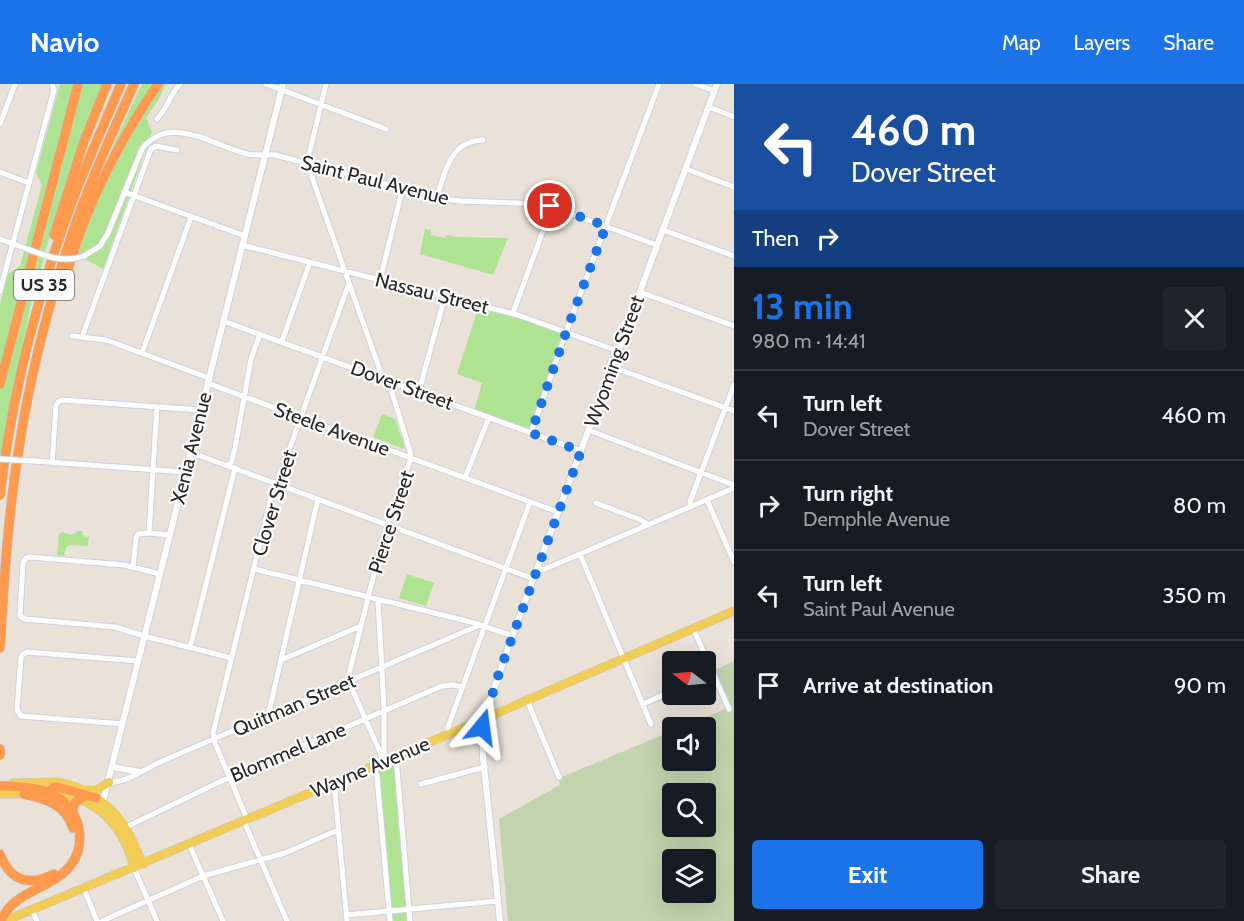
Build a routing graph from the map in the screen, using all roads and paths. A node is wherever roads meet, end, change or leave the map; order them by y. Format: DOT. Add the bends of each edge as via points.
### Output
graph roads {
  1 [pos="15,84"];
  2 [pos="52,84"];
  3 [pos="78,84"];
  4 [pos="107,84"];
  5 [pos="121,84"];
  6 [pos="134,84"];
  7 [pos="158,84"];
  8 [pos="180,84"];
  9 [pos="266,84"];
  10 [pos="326,84"];
  11 [pos="659,84"];
  12 [pos="695,84"];
  13 [pos="717,84"];
  14 [pos="282,87"];
  15 [pos="714,91"];
  16 [pos="320,105"];
  17 [pos="709,107"];
  18 [pos="734,117"];
  19 [pos="157,119"];
  20 [pos="0,124"];
  21 [pos="386,129"];
  22 [pos="483,140"];
  23 [pos="177,150"];
  24 [pos="265,154"];
  25 [pos="307,163"];
  26 [pos="686,169"];
  27 [pos="0,172"];
  28 [pos="29,183"];
  29 [pos="734,186"];
  30 [pos="403,188"];
  31 [pos="124,192"];
  32 [pos="134,196"];
  33 [pos="437,197"];
  34 [pos="552,206"];
  35 [pos="191,217"];
  36 [pos="606,226"];
  37 [pos="663,230"];
  38 [pos="245,236"];
  39 [pos="0,239"];
  40 [pos="13,243"];
  41 [pos="242,245"];
  42 [pos="657,245"];
  43 [pos="734,256"];
  44 [pos="310,262"];
  45 [pos="344,271"];
  46 [pos="380,280"];
  47 [pos="349,283"];
  48 [pos="0,291"];
  49 [pos="640,292"];
  50 [pos="445,296"];
  51 [pos="513,313"];
  52 [pos="35,317"];
  53 [pos="223,321"];
  54 [pos="734,326"];
  55 [pos="567,332"];
  56 [pos="260,334"];
  57 [pos="72,336"];
  58 [pos="82,337"];
  59 [pos="282,341"];
  60 [pos="618,351"];
  61 [pos="142,353"];
  62 [pos="323,356"];
  63 [pos="612,367"];
  64 [pos="386,380"];
  65 [pos="208,381"];
  66 [pos="0,384"];
  67 [pos="734,385"];
  68 [pos="419,392"];
  69 [pos="244,397"];
  70 [pos="157,407"];
  71 [pos="725,408"];
  72 [pos="201,410"];
  73 [pos="734,411"];
  74 [pos="489,417"];
  75 [pos="301,418"];
  76 [pos="588,430"];
  77 [pos="531,433"];
  78 [pos="19,448"];
  79 [pos="581,451"];
  80 [pos="190,452"];
  81 [pos="411,458"];
  82 [pos="0,459"];
  83 [pos="52,463"];
  84 [pos="232,467"];
  85 [pos="153,470"];
  86 [pos="185,472"];
  87 [pos="701,473"];
  88 [pos="465,478"];
  89 [pos="276,483"];
  90 [pos="734,487"];
  91 [pos="0,495"];
  92 [pos="318,499"];
  93 [pos="707,500"];
  94 [pos="530,502"];
  95 [pos="596,503"];
  96 [pos="691,507"];
  97 [pos="558,512"];
  98 [pos="387,524"];
  99 [pos="649,525"];
  100 [pos="149,533"];
  101 [pos="170,535"];
  102 [pos="580,554"];
  103 [pos="734,562"];
  104 [pos="133,567"];
  105 [pos="506,568"];
  106 [pos="254,570"];
  107 [pos="537,570"];
  108 [pos="160,574"];
  109 [pos="534,579"];
  110 [pos="298,580"];
  111 [pos="368,597"];
  112 [pos="378,600"];
  113 [pos="734,612"];
  114 [pos="482,625"];
  115 [pos="361,626"];
  116 [pos="693,628"];
  117 [pos="144,636"];
  118 [pos="513,636"];
  119 [pos="0,648"];
  120 [pos="190,648"];
  121 [pos="703,651"];
  122 [pos="232,658"];
  123 [pos="624,658"];
  124 [pos="281,660"];
  125 [pos="138,661"];
  126 [pos="382,667"];
  127 [pos="716,681"];
  128 [pos="349,682"];
  129 [pos="463,687"];
  130 [pos="662,695"];
  131 [pos="526,700"];
  132 [pos="643,704"];
  133 [pos="729,709"];
  134 [pos="384,711"];
  135 [pos="268,716"];
  136 [pos="484,718"];
  137 [pos="365,720"];
  138 [pos="123,724"];
  139 [pos="651,724"];
  140 [pos="461,729"];
  141 [pos="450,734"];
  142 [pos="482,738"];
  143 [pos="214,740"];
  144 [pos="0,749"];
  145 [pos="0,755"];
  146 [pos="396,757"];
  147 [pos="384,762"];
  148 [pos="373,766"];
  149 [pos="112,767"];
  150 [pos="485,767"];
  151 [pos="140,772"];
  152 [pos="230,777"];
  153 [pos="559,777"];
  154 [pos="108,782"];
  155 [pos="334,782"];
  156 [pos="421,784"];
  157 [pos="0,785"];
  158 [pos="0,794"];
  159 [pos="24,794"];
  160 [pos="81,794"];
  161 [pos="52,798"];
  162 [pos="100,804"];
  163 [pos="73,812"];
  164 [pos="245,820"];
  165 [pos="338,830"];
  166 [pos="122,831"];
  167 [pos="189,844"];
  168 [pos="0,854"];
  169 [pos="261,860"];
  170 [pos="143,864"];
  171 [pos="134,868"];
  172 [pos="203,876"];
  173 [pos="84,889"];
  174 [pos="148,901"];
  175 [pos="498,901"];
  176 [pos="409,909"];
  177 [pos="32,910"];
  178 [pos="389,910"];
  179 [pos="346,918"];
  180 [pos="5,921"];
  181 [pos="37,921"];
  182 [pos="98,921"];
  183 [pos="102,921"];
  184 [pos="157,921"];
  185 [pos="223,921"];
  186 [pos="287,921"];
  187 [pos="390,921"];
  188 [pos="410,921"];
  189 [pos="500,921"];
  1 -- 20 [label="street"];
  2 -- 28 [label="street" via="54,90"];
  3 -- 66 [label="highway"];
  4 -- 52 [label="highway" via="64,203"];
  5 -- 52 [label="highway, US 35" via="75,193"];
  6 -- 78 [label="highway, US 35" via="67,248 35,366"];
  7 -- 78 [label="highway" via="131,126 86,217 55,309"];
  8 -- 19 [label="street"];
  9 -- 14 [label="street"];
  10 -- 16 [label="street"];
  11 -- 36 [label="street"];
  12 -- 15 [label="street"];
  13 -- 15 [label="street, Wyoming Street"];
  14 -- 16 [label="street"];
  14 -- 24 [label="street, Xenia Avenue"];
  15 -- 17 [label="street, Wyoming Street"];
  16 -- 21 [label="street"];
  16 -- 25 [label="street"];
  17 -- 18 [label="street"];
  17 -- 26 [label="street, Wyoming Street"];
  22 -- 33 [label="street" via="462,146 452,157"];
  23 -- 32 [label="street" via="156,146 152,149"];
  24 -- 25 [label="street, Saint Paul Avenue"];
  24 -- 31 [label="street, Saint Paul Avenue" via="250,155 170,131 151,138 142,149"];
  24 -- 38 [label="street, Xenia Avenue"];
  25 -- 30 [label="street, Saint Paul Avenue"];
  25 -- 45 [label="street"];
  26 -- 29 [label="street"];
  26 -- 37 [label="street, Wyoming Street"];
  27 -- 28 [label="street"];
  28 -- 40 [label="street"];
  30 -- 33 [label="street, Saint Paul Avenue"];
  30 -- 46 [label="street"];
  31 -- 32 [label="street"];
  31 -- 40 [label="street, Saint Paul Avenue, bridge" via="104,240 84,256 57,259"];
  32 -- 35 [label="street"];
  32 -- 58 [label="street"];
  33 -- 34 [label="street, Saint Paul Avenue"];
  34 -- 36 [label="street, Saint Paul Avenue"];
  34 -- 51 [label="street"];
  35 -- 38 [label="street"];
  35 -- 61 [label="street"];
  36 -- 42 [label="street, Saint Paul Avenue"];
  36 -- 55 [label="street"];
  37 -- 42 [label="street, Wyoming Street"];
  37 -- 43 [label="street"];
  38 -- 41 [label="street, Xenia Avenue"];
  39 -- 40 [label="street"];
  40 -- 48 [label="street"];
  41 -- 44 [label="street, Nassau Street"];
  41 -- 53 [label="street, Xenia Avenue"];
  42 -- 49 [label="street, Wyoming Street"];
  44 -- 45 [label="street, Nassau Street"];
  44 -- 59 [label="street"];
  45 -- 46 [label="street, Nassau Street"];
  45 -- 47 [label="street"];
  46 -- 50 [label="street, Nassau Street"];
  47 -- 62 [label="street, Clover Street"];
  47 -- 64 [label="street, Pierce Street"];
  49 -- 54 [label="street"];
  49 -- 60 [label="street, Wyoming Street"];
  50 -- 51 [label="street, Nassau Street"];
  50 -- 68 [label="street"];
  51 -- 55 [label="street, Nassau Street"];
  52 -- 91 [label="highway, US 35" via="12,416"];
  53 -- 56 [label="street, Dover Street"];
  53 -- 65 [label="street, Xenia Avenue"];
  55 -- 60 [label="street, Nassau Street"];
  55 -- 77 [label="street"];
  56 -- 59 [label="street, Dover Street"];
  56 -- 69 [label="street"];
  57 -- 58 [label="street, Steele Avenue"];
  58 -- 61 [label="street, Steele Avenue" via="106,340"];
  59 -- 62 [label="street, Dover Street"];
  60 -- 63 [label="street, Wyoming Street"];
  61 -- 65 [label="street, Steele Avenue"];
  62 -- 64 [label="street, Dover Street"];
  62 -- 75 [label="street, Clover Street"];
  63 -- 71 [label="street"];
  63 -- 76 [label="street, Wyoming Street"];
  64 -- 68 [label="street, Dover Street"];
  64 -- 81 [label="street, Pierce Street"];
  65 -- 69 [label="street, Steele Avenue"];
  65 -- 72 [label="street, Xenia Avenue"];
  67 -- 71 [label="street"];
  68 -- 74 [label="street, Dover Street"];
  69 -- 75 [label="street, Steele Avenue"];
  69 -- 84 [label="street"];
  70 -- 72 [label="street"];
  70 -- 83 [label="street" via="58,402"];
  70 -- 85 [label="street"];
  71 -- 73 [label="street"];
  71 -- 87 [label="street"];
  72 -- 80 [label="street, Xenia Avenue"];
  74 -- 77 [label="street, Dover Street"];
  74 -- 88 [label="street"];
  75 -- 81 [label="street, Steele Avenue"];
  75 -- 89 [label="street, Clover Street"];
  76 -- 79 [label="street, Wyoming Street"];
  76 -- 87 [label="street"];
  77 -- 79 [label="street, Dover Street"];
  78 -- 119 [label="highway, US 35"];
  79 -- 97 [label="street, Wyoming Street"];
  80 -- 84 [label="street"];
  80 -- 86 [label="street, Xenia Avenue"];
  81 -- 88 [label="street, Steele Avenue"];
  81 -- 98 [label="street, Pierce Street"];
  82 -- 83 [label="street, bridge"];
  83 -- 85 [label="street"];
  84 -- 89 [label="street"];
  84 -- 120 [label="street"];
  85 -- 86 [label="street"];
  85 -- 100 [label="street"];
  86 -- 101 [label="street, Xenia Avenue"];
  87 -- 90 [label="street"];
  87 -- 96 [label="street"];
  88 -- 94 [label="street, Steele Avenue"];
  89 -- 92 [label="street"];
  89 -- 106 [label="street, Clover Street"];
  90 -- 93 [label="street"];
  92 -- 98 [label="street"];
  92 -- 110 [label="street"];
  93 -- 96 [label="street"];
  93 -- 103 [label="street"];
  94 -- 97 [label="street, Steele Avenue"];
  94 -- 105 [label="street"];
  95 -- 99 [label="street"];
  96 -- 99 [label="street"];
  97 -- 107 [label="street, Wyoming Street"];
  98 -- 105 [label="street"];
  98 -- 111 [label="street, Pierce Street"];
  99 -- 102 [label="street"];
  100 -- 101 [label="street"];
  100 -- 104 [label="street" via="136,536"];
  101 -- 108 [label="street, Xenia Avenue"];
  102 -- 107 [label="street"];
  102 -- 123 [label="street"];
  104 -- 108 [label="street"];
  104 -- 117 [label="street" via="26,558 21,617 107,626"];
  105 -- 109 [label="street"];
  105 -- 114 [label="street"];
  106 -- 110 [label="street"];
  106 -- 122 [label="street, Clover Street"];
  107 -- 109 [label="street, Wyoming Street"];
  108 -- 117 [label="street, Xenia Avenue"];
  109 -- 118 [label="street, Wyoming Street"];
  110 -- 111 [label="street"];
  110 -- 124 [label="street"];
  111 -- 112 [label="street"];
  111 -- 115 [label="street, Pierce Street"];
  112 -- 114 [label="street"];
  112 -- 126 [label="street"];
  113 -- 116 [label="main road, Wayne Avenue"];
  114 -- 118 [label="street"];
  114 -- 126 [label="street, Quitman Street"];
  114 -- 129 [label="street"];
  115 -- 124 [label="street"];
  115 -- 128 [label="street, Pierce Street"];
  116 -- 121 [label="street"];
  116 -- 123 [label="main road, Wayne Avenue"];
  117 -- 120 [label="street"];
  117 -- 125 [label="street, Xenia Avenue"];
  118 -- 136 [label="street, Wyoming Street"];
  120 -- 122 [label="street"];
  122 -- 143 [label="street, Clover Street"];
  123 -- 131 [label="main road, Wayne Avenue"];
  123 -- 132 [label="street"];
  124 -- 135 [label="street"];
  125 -- 138 [label="street, Xenia Avenue"];
  125 -- 138 [label="street" via="27,652 21,657 17,710 21,716"];
  126 -- 128 [label="street, Quitman Street"];
  126 -- 134 [label="street"];
  127 -- 133 [label="street"];
  128 -- 135 [label="street, Quitman Street"];
  128 -- 137 [label="street"];
  129 -- 134 [label="street, Blommel Lane" via="442,686"];
  129 -- 141 [label="street" via="447,730"];
  130 -- 132 [label="street"];
  131 -- 136 [label="main road, Wayne Avenue"];
  131 -- 153 [label="street"];
  132 -- 139 [label="street"];
  134 -- 137 [label="street, Blommel Lane"];
  134 -- 147 [label="street"];
  135 -- 143 [label="street, Quitman Street"];
  136 -- 140 [label="main road, Wayne Avenue"];
  136 -- 142 [label="street, Wyoming Street"];
  137 -- 147 [label="street"];
  137 -- 152 [label="street, Blommel Lane"];
  138 -- 149 [label="street, Xenia Avenue"];
  140 -- 141 [label="main road, Wayne Avenue"];
  140 -- 142 [label="main road"];
  141 -- 146 [label="main road, Wayne Avenue"];
  142 -- 150 [label="street, Wyoming Street"];
  143 -- 151 [label="street, Quitman Street"];
  143 -- 152 [label="street"];
  144 -- 145 [label="highway"];
  146 -- 147 [label="main road, Wayne Avenue"];
  146 -- 176 [label="street"];
  147 -- 148 [label="main road, Wayne Avenue"];
  148 -- 155 [label="main road, Wayne Avenue"];
  148 -- 178 [label="street"];
  149 -- 151 [label="street"];
  149 -- 154 [label="street, Xenia Avenue"];
  150 -- 156 [label="street"];
  150 -- 175 [label="street, Wyoming Street"];
  151 -- 154 [label="street, Quitman Street"];
  152 -- 164 [label="street"];
  152 -- 166 [label="street, Blommel Lane"];
  154 -- 160 [label="main road"];
  154 -- 162 [label="street, Xenia Avenue"];
  155 -- 164 [label="main road, Wayne Avenue"];
  155 -- 165 [label="street"];
  157 -- 160 [label="main road" via="57,782"];
  157 -- 161 [label="highway" via="43,789"];
  158 -- 159 [label="main road"];
  159 -- 161 [label="highway"];
  160 -- 161 [label="main road"];
  160 -- 162 [label="main road"];
  160 -- 162 [label="main road"];
  160 -- 163 [label="highway" via="73,804"];
  161 -- 162 [label="highway" via="51,789 58,787"];
  161 -- 163 [label="highway" via="60,798"];
  161 -- 168 [label="highway" via="74,831 72,851 63,867 47,878 24,880 7,869"];
  162 -- 166 [label="main road" via="115,814"];
  163 -- 180 [label="highway" via="80,839 73,861 62,875 19,898 5,911"];
  164 -- 167 [label="main road, Wayne Avenue"];
  164 -- 169 [label="street"];
  165 -- 169 [label="street"];
  165 -- 179 [label="street"];
  166 -- 170 [label="main road"];
  166 -- 171 [label="main road"];
  167 -- 170 [label="main road, Wayne Avenue"];
  167 -- 172 [label="street"];
  169 -- 172 [label="street"];
  169 -- 186 [label="street"];
  170 -- 171 [label="main road, Wayne Avenue"];
  171 -- 173 [label="main road, Wayne Avenue"];
  171 -- 174 [label="street"];
  172 -- 174 [label="street"];
  172 -- 185 [label="street"];
  173 -- 177 [label="main road, Wayne Avenue"];
  173 -- 182 [label="street"];
  174 -- 183 [label="street"];
  174 -- 184 [label="street"];
  175 -- 176 [label="street"];
  175 -- 189 [label="street, Wyoming Street"];
  176 -- 178 [label="street"];
  176 -- 188 [label="street"];
  177 -- 180 [label="main road, Wayne Avenue"];
  177 -- 181 [label="street"];
  178 -- 179 [label="street"];
  178 -- 187 [label="street"];
}
